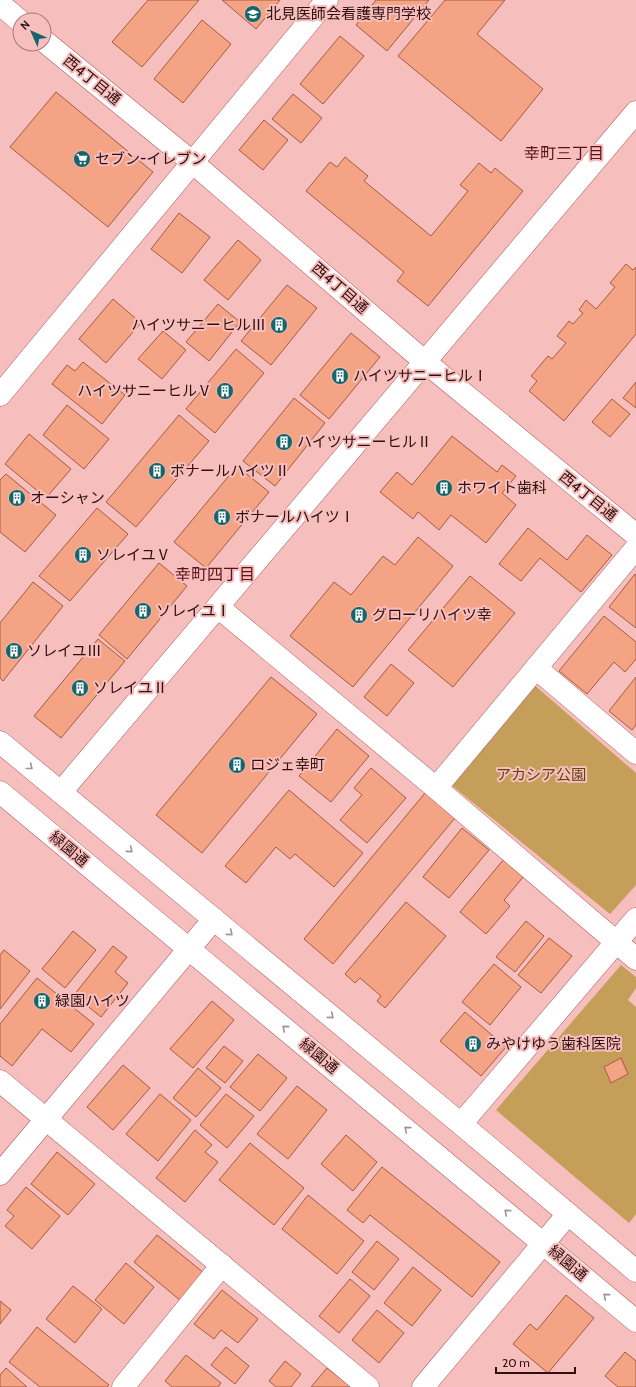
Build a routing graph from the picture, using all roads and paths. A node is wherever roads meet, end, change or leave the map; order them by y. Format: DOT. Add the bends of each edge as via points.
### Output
graph roads {
  1 [pos="327,0"];
  2 [pos="0,4"];
  3 [pos="12,14"];
  4 [pos="52,48"];
  5 [pos="636,112"];
  6 [pos="192,162"];
  7 [pos="424,361"];
  8 [pos="0,395"];
  9 [pos="636,535"];
  10 [pos="636,548"];
  11 [pos="218,607"];
  12 [pos="536,668"];
  13 [pos="0,742"];
  14 [pos="636,753"];
  15 [pos="436,788"];
  16 [pos="0,792"];
  17 [pos="61,792"];
  18 [pos="214,919"];
  19 [pos="636,919"];
  20 [pos="616,942"];
  21 [pos="189,948"];
  22 [pos="636,959"];
  23 [pos="0,1081"];
  24 [pos="46,1118"];
  25 [pos="461,1124"];
  26 [pos="0,1174"];
  27 [pos="568,1214"];
  28 [pos="543,1243"];
  29 [pos="222,1265"];
  30 [pos="636,1271"];
  31 [pos="636,1321"];
  32 [pos="123,1387"];
  33 [pos="368,1387"];
  34 [pos="423,1387"];
  1 -- 6 [label="street"];
  2 -- 3 [label="street"];
  4 -- 6 [label="street, 西4丁目通"];
  5 -- 7 [label="street"];
  6 -- 7 [label="street, 西4丁目通"];
  6 -- 8 [label="street"];
  7 -- 9 [label="street, 西4丁目通"];
  7 -- 11 [label="street"];
  10 -- 12 [label="street"];
  11 -- 15 [label="street"];
  11 -- 17 [label="street"];
  12 -- 14 [label="street"];
  12 -- 15 [label="street"];
  13 -- 17 [label="street, one-way"];
  15 -- 20 [label="street"];
  16 -- 21 [label="street, 緑園通"];
  17 -- 18 [label="street, one-way"];
  18 -- 21 [label="street"];
  18 -- 25 [label="street, one-way"];
  19 -- 20 [label="street"];
  20 -- 22 [label="street"];
  20 -- 25 [label="street"];
  21 -- 24 [label="street"];
  28 -- 21 [label="street, 緑園通, one-way"];
  23 -- 24 [label="street"];
  24 -- 26 [label="street"];
  24 -- 29 [label="street"];
  25 -- 27 [label="street"];
  27 -- 28 [label="street"];
  27 -- 30 [label="street"];
  31 -- 28 [label="street, 緑園通, one-way"];
  28 -- 34 [label="street"];
  29 -- 32 [label="street"];
  29 -- 33 [label="street"];
}
